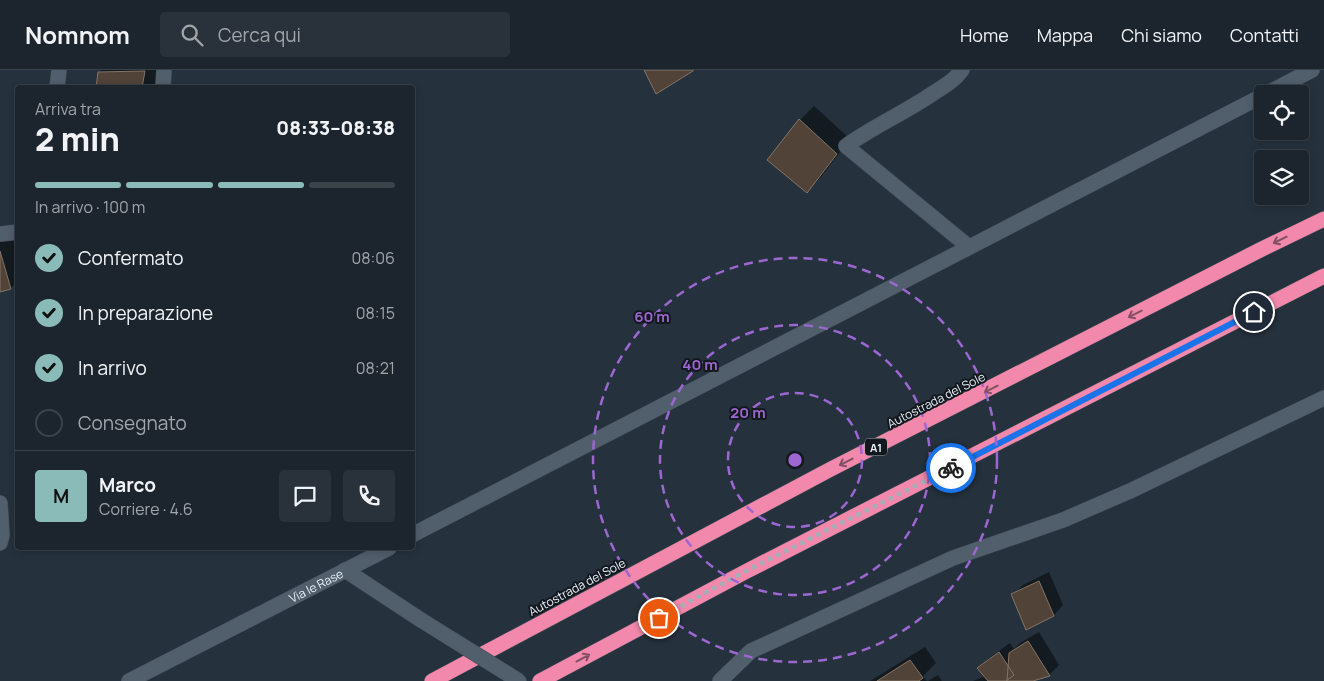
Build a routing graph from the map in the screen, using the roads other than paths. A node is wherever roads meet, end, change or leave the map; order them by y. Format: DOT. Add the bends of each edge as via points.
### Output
graph roads {
  1 [pos="59,70"];
  2 [pos="164,70"];
  3 [pos="962,70"];
  4 [pos="1312,70"];
  5 [pos="57,85"];
  6 [pos="163,85"];
  7 [pos="1283,85"];
  8 [pos="1254,100"];
  9 [pos="1324,219"];
  10 [pos="15,232"];
  11 [pos="0,234"];
  12 [pos="969,248"];
  13 [pos="1324,276"];
  14 [pos="1324,398"];
  15 [pos="0,503"];
  16 [pos="415,533"];
  17 [pos="0,543"];
  18 [pos="385,550"];
  19 [pos="345,570"];
  20 [pos="129,681"];
  21 [pos="432,681"];
  22 [pos="519,681"];
  23 [pos="540,681"];
  24 [pos="720,681"];
  1 -- 5 [label="street"];
  2 -- 6 [label="street"];
  3 -- 12 [label="street" via="955,80 846,146"];
  4 -- 7 [label="street"];
  8 -- 12 [label="street"];
  9 -- 21 [label="highway, Autostrada del Sole / A1, one-way" via="831,470"];
  10 -- 11 [label="street"];
  12 -- 16 [label="street"];
  23 -- 13 [label="highway, one-way" via="744,572"];
  14 -- 24 [label="street" via="1113,498 1063,520 953,558 751,651"];
  15 -- 17 [label="street"];
  18 -- 19 [label="street"];
  19 -- 20 [label="street, Via le Rase"];
  19 -- 22 [label="street, Via le Rase, bridge"];
}
